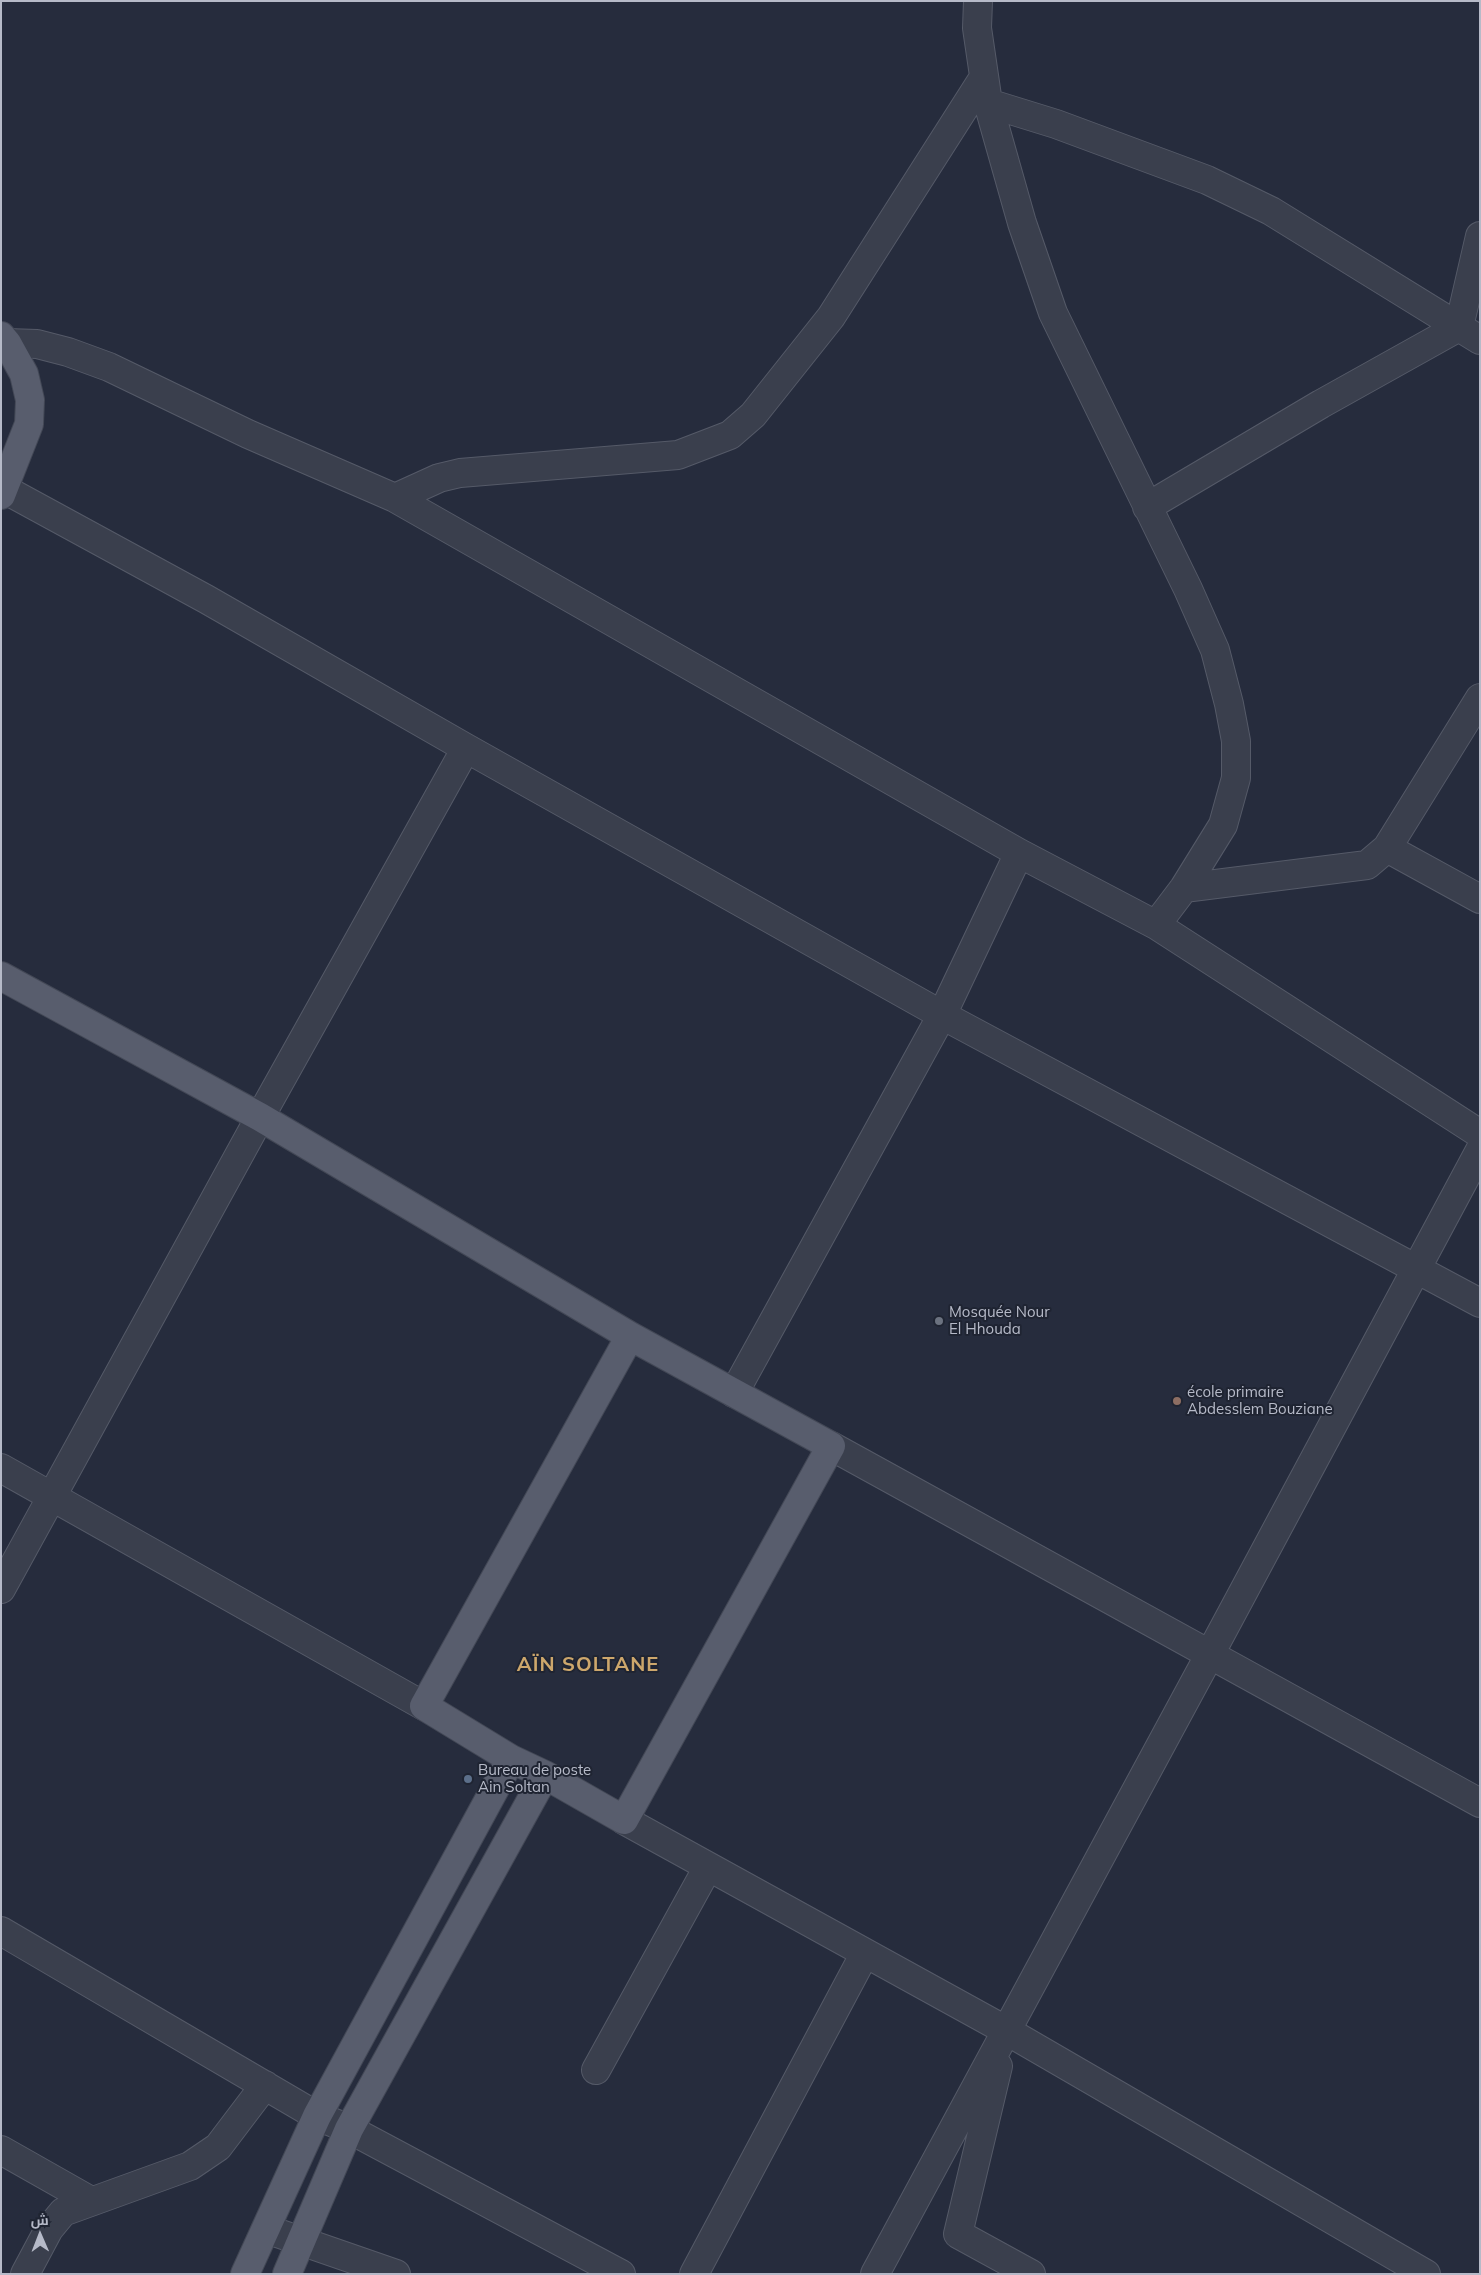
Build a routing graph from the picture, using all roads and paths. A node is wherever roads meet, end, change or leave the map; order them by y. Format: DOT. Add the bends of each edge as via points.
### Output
graph roads {
  1 [pos="978,1"];
  2 [pos="986,90"];
  3 [pos="1480,236"];
  4 [pos="1470,334"];
  5 [pos="4,340"];
  6 [pos="3,492"];
  7 [pos="395,498"];
  8 [pos="1147,507"];
  9 [pos="1480,698"];
  10 [pos="466,748"];
  11 [pos="1386,848"];
  12 [pos="1019,853"];
  13 [pos="1184,888"];
  14 [pos="1480,899"];
  15 [pos="1156,925"];
  16 [pos="1,976"];
  17 [pos="942,1015"];
  18 [pos="260,1117"];
  19 [pos="1480,1134"];
  20 [pos="1480,1150"];
  21 [pos="1416,1268"];
  22 [pos="1480,1303"];
  23 [pos="630,1336"];
  24 [pos="734,1393"];
  25 [pos="831,1446"];
  26 [pos="1,1468"];
  27 [pos="52,1497"];
  28 [pos="1,1589"];
  29 [pos="1210,1654"];
  30 [pos="424,1706"];
  31 [pos="511,1759"];
  32 [pos="545,1775"];
  33 [pos="1480,1803"];
  34 [pos="624,1820"];
  35 [pos="708,1867"];
  36 [pos="1,1931"];
  37 [pos="865,1953"];
  38 [pos="1007,2031"];
  39 [pos="596,2070"];
  40 [pos="265,2086"];
  41 [pos="317,2116"];
  42 [pos="349,2130"];
  43 [pos="1,2150"];
  44 [pos="91,2202"];
  45 [pos="266,2229"];
  46 [pos="301,2241"];
  47 [pos="25,2274"];
  48 [pos="245,2274"];
  49 [pos="287,2274"];
  50 [pos="396,2274"];
  51 [pos="621,2274"];
  52 [pos="694,2274"];
  53 [pos="875,2274"];
  54 [pos="1031,2274"];
  55 [pos="1426,2274"];
  1 -- 2 [label="street"];
  2 -- 4 [label="street" via="1056,124 1207,180 1271,211"];
  2 -- 7 [label="street" via="831,317 753,415 730,436 678,455 460,473 439,478"];
  2 -- 8 [label="street" via="1022,223 1053,313"];
  3 -- 4 [label="street"];
  4 -- 8 [label="street" via="1321,404"];
  5 -- 6 [label="main road" via="24,374 30,400 29,424"];
  5 -- 7 [label="street" via="37,344 109,367 248,434"];
  6 -- 10 [label="street" via="215,604"];
  7 -- 12 [label="street"];
  8 -- 13 [label="street" via="1215,650 1236,741 1236,778 1223,825"];
  9 -- 11 [label="street"];
  10 -- 17 [label="street"];
  10 -- 18 [label="street"];
  11 -- 13 [label="street" via="1367,865"];
  11 -- 14 [label="street"];
  12 -- 15 [label="street"];
  12 -- 17 [label="street"];
  13 -- 15 [label="street"];
  15 -- 19 [label="street"];
  16 -- 18 [label="main road"];
  17 -- 21 [label="street"];
  17 -- 24 [label="street"];
  18 -- 23 [label="main road"];
  18 -- 27 [label="street"];
  20 -- 21 [label="street"];
  21 -- 22 [label="street"];
  21 -- 29 [label="street"];
  23 -- 24 [label="main road"];
  23 -- 30 [label="main road"];
  24 -- 25 [label="main road"];
  25 -- 29 [label="street"];
  25 -- 34 [label="main road"];
  26 -- 27 [label="street"];
  27 -- 28 [label="street"];
  27 -- 30 [label="street"];
  29 -- 33 [label="street"];
  29 -- 38 [label="street"];
  30 -- 31 [label="main road"];
  31 -- 32 [label="main road"];
  31 -- 41 [label="main road"];
  32 -- 34 [label="main road"];
  32 -- 42 [label="main road"];
  34 -- 35 [label="street"];
  35 -- 37 [label="street"];
  35 -- 39 [label="street"];
  36 -- 40 [label="street"];
  37 -- 38 [label="street"];
  37 -- 52 [label="street"];
  38 -- 53 [label="street"];
  38 -- 54 [label="street" via="958,2234"];
  38 -- 55 [label="street"];
  40 -- 41 [label="street"];
  40 -- 44 [label="street" via="218,2147 190,2166"];
  41 -- 42 [label="street"];
  41 -- 45 [label="main road"];
  42 -- 46 [label="main road"];
  42 -- 51 [label="street"];
  43 -- 44 [label="street"];
  44 -- 47 [label="street" via="62,2212"];
  45 -- 46 [label="street"];
  45 -- 48 [label="main road"];
  46 -- 49 [label="main road"];
  46 -- 50 [label="street"];
}
